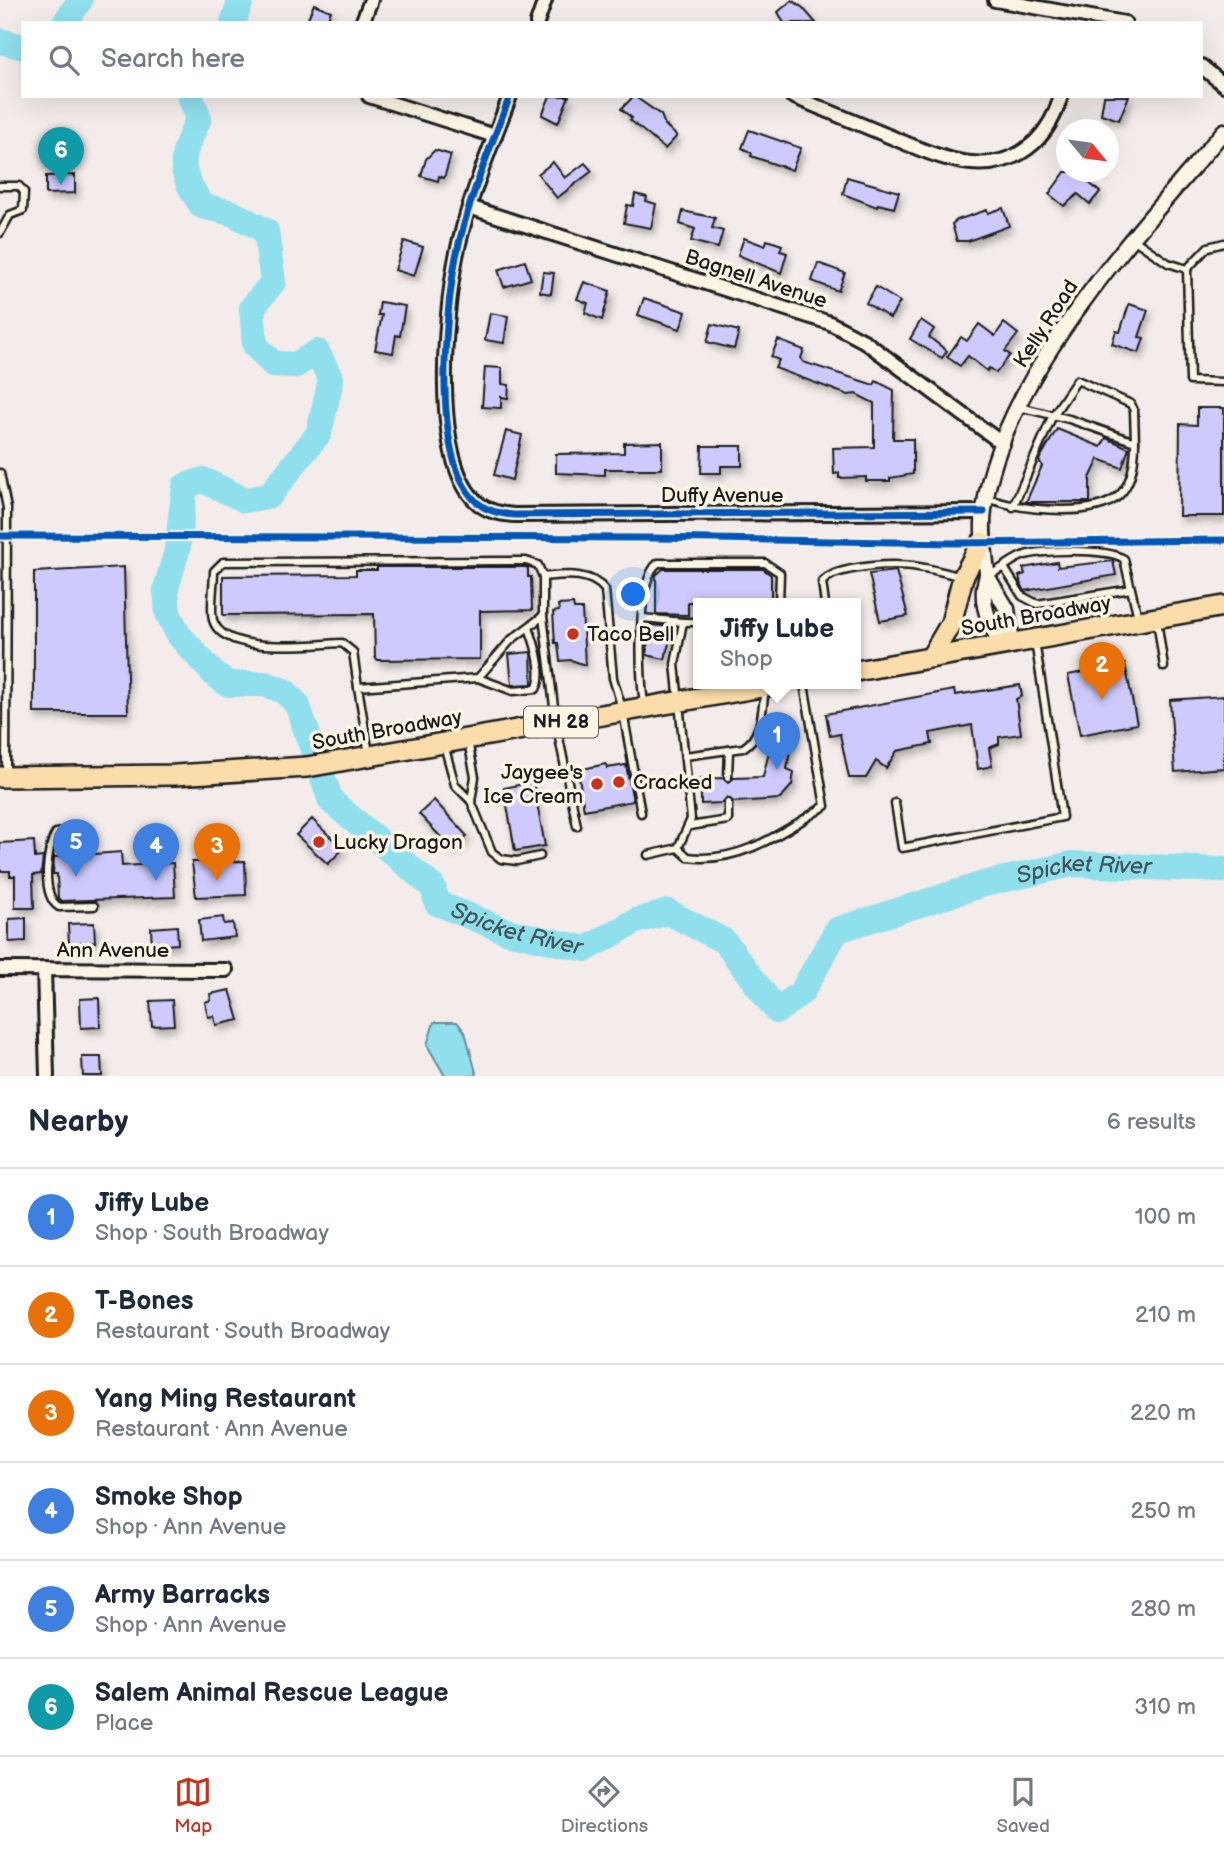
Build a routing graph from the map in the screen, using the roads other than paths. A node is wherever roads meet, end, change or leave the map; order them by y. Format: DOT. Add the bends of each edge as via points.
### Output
graph roads {
  1 [pos="371,0"];
  2 [pos="545,0"];
  3 [pos="995,0"];
  4 [pos="1074,18"];
  5 [pos="363,21"];
  6 [pos="538,21"];
  7 [pos="1105,21"];
  8 [pos="1203,68"];
  9 [pos="1224,85"];
  10 [pos="375,98"];
  11 [pos="509,98"];
  12 [pos="797,98"];
  13 [pos="1060,98"];
  14 [pos="1224,131"];
  15 [pos="495,136"];
  16 [pos="0,186"];
  17 [pos="469,207"];
  18 [pos="0,233"];
  19 [pos="1133,239"];
  20 [pos="1224,243"];
  21 [pos="1186,269"];
  22 [pos="1224,382"];
  23 [pos="1019,407"];
  24 [pos="1052,417"];
  25 [pos="1135,442"];
  26 [pos="1003,444"];
  27 [pos="0,472"];
  28 [pos="985,505"];
  29 [pos="1013,507"];
  30 [pos="982,542"];
  31 [pos="1005,569"];
  32 [pos="987,576"];
  33 [pos="543,577"];
  34 [pos="963,577"];
  35 [pos="3,583"];
  36 [pos="1131,589"];
  37 [pos="779,598"];
  38 [pos="824,598"];
  39 [pos="1224,606"];
  40 [pos="543,615"];
  41 [pos="643,618"];
  42 [pos="1148,620"];
  43 [pos="684,622"];
  44 [pos="693,622"];
  45 [pos="528,628"];
  46 [pos="1035,639"];
  47 [pos="1007,643"];
  48 [pos="931,657"];
  49 [pos="1164,667"];
  50 [pos="861,670"];
  51 [pos="478,678"];
  52 [pos="358,687"];
  53 [pos="750,689"];
  54 [pos="771,689"];
  55 [pos="805,689"];
  56 [pos="678,702"];
  57 [pos="645,708"];
  58 [pos="623,712"];
  59 [pos="556,723"];
  60 [pos="467,739"];
  61 [pos="443,743"];
  62 [pos="729,750"];
  63 [pos="685,756"];
  64 [pos="369,757"];
  65 [pos="3,777"];
  66 [pos="728,777"];
  67 [pos="471,801"];
  68 [pos="728,803"];
  69 [pos="895,803"];
  70 [pos="641,813"];
  71 [pos="690,825"];
  72 [pos="577,826"];
  73 [pos="71,831"];
  74 [pos="678,848"];
  75 [pos="649,855"];
  76 [pos="540,856"];
  77 [pos="94,906"];
  78 [pos="0,969"];
  79 [pos="44,969"];
  80 [pos="226,970"];
  81 [pos="47,1076"];
  1 -- 5 [label="street"];
  2 -- 6 [label="street"];
  3 -- 4 [label="street"];
  4 -- 7 [label="street"];
  8 -- 9 [label="street"];
  10 -- 15 [label="street"];
  11 -- 15 [label="street"];
  12 -- 13 [label="street" via="942,158 984,165 1006,162 1025,151 1053,119"];
  14 -- 19 [label="street, Kelly Road"];
  15 -- 17 [label="street"];
  16 -- 18 [label="lane" via="19,186 24,192 23,210 10,215"];
  17 -- 26 [label="street, Bagnell Avenue" via="830,323 864,341"];
  17 -- 28 [label="street, Duffy Avenue" via="456,258 445,350 447,422 452,454 468,492 480,505 514,515"];
  19 -- 21 [label="lane" via="1161,259"];
  19 -- 23 [label="street, Kelly Road" via="1076,312"];
  20 -- 21 [label="lane" via="1208,247"];
  21 -- 22 [label="lane" via="1190,381"];
  23 -- 24 [label="lane"];
  23 -- 26 [label="street, Kelly Road"];
  24 -- 25 [label="lane"];
  24 -- 25 [label="lane" via="1071,384 1082,381 1131,404"];
  24 -- 29 [label="lane"];
  25 -- 29 [label="lane" via="1133,474 1116,500 1104,507"];
  26 -- 28 [label="street, Kelly Road"];
  27 -- 35 [label="lane" via="7,508"];
  28 -- 29 [label="lane"];
  28 -- 30 [label="street, Kelly Road"];
  30 -- 32 [label="street, Kelly Road"];
  30 -- 34 [label="main road"];
  31 -- 32 [label="lane"];
  31 -- 36 [label="lane" via="1022,596 1037,604"];
  31 -- 36 [label="lane" via="1022,556 1103,552 1124,559"];
  32 -- 47 [label="street, Kelly Road" via="1007,609"];
  32 -- 47 [label="street, Kelly Road" via="985,607"];
  33 -- 40 [label="lane"];
  33 -- 52 [label="lane" via="538,565 526,561 223,562 214,570 214,621 226,638 245,645 342,643 353,652"];
  33 -- 58 [label="lane" via="581,576 604,590 613,678"];
  34 -- 38 [label="lane" via="907,563 874,565 830,574 822,582"];
  34 -- 48 [label="main road" via="951,623"];
  35 -- 65 [label="lane"];
  36 -- 42 [label="lane"];
  37 -- 41 [label="lane" via="780,573 772,565 665,561 654,566 648,579"];
  39 -- 42 [label="main road, South Broadway"];
  40 -- 45 [label="lane"];
  40 -- 59 [label="lane"];
  41 -- 43 [label="lane"];
  41 -- 57 [label="lane" via="639,656"];
  42 -- 46 [label="main road, South Broadway"];
  42 -- 49 [label="lane"];
  43 -- 44 [label="lane"];
  43 -- 56 [label="lane" via="675,664"];
  45 -- 51 [label="lane" via="510,640"];
  45 -- 51 [label="lane" via="536,652 536,690 513,691"];
  46 -- 47 [label="main road, South Broadway"];
  46 -- 69 [label="lane" via="1062,817 902,848"];
  47 -- 48 [label="main road, South Broadway"];
  48 -- 50 [label="main road, South Broadway"];
  51 -- 52 [label="lane"];
  52 -- 64 [label="lane"];
  53 -- 56 [label="main road, South Broadway / NH 28"];
  54 -- 62 [label="lane" via="755,738 743,748"];
  55 -- 74 [label="lane" via="825,806 771,840 729,856 688,857"];
  56 -- 57 [label="main road, South Broadway / NH 28"];
  56 -- 63 [label="lane"];
  57 -- 58 [label="main road, South Broadway / NH 28"];
  58 -- 59 [label="main road, South Broadway / NH 28"];
  58 -- 70 [label="lane"];
  59 -- 60 [label="main road, South Broadway / NH 28"];
  59 -- 72 [label="lane"];
  60 -- 61 [label="main road, South Broadway / NH 28"];
  60 -- 67 [label="lane" via="475,777"];
  61 -- 64 [label="main road, South Broadway / NH 28"];
  61 -- 67 [label="lane" via="455,785"];
  62 -- 63 [label="lane"];
  62 -- 66 [label="lane"];
  63 -- 71 [label="lane"];
  64 -- 65 [label="main road, South Broadway / NH 28" via="307,767 175,775"];
  67 -- 76 [label="lane" via="492,852 517,861"];
  68 -- 71 [label="lane" via="728,820"];
  71 -- 74 [label="lane"];
  73 -- 77 [label="lane" via="56,833 49,844 50,896 59,908"];
  74 -- 75 [label="lane"];
  78 -- 79 [label="street, Ann Avenue"];
  79 -- 80 [label="street, Ann Avenue"];
  79 -- 81 [label="street"];
}
